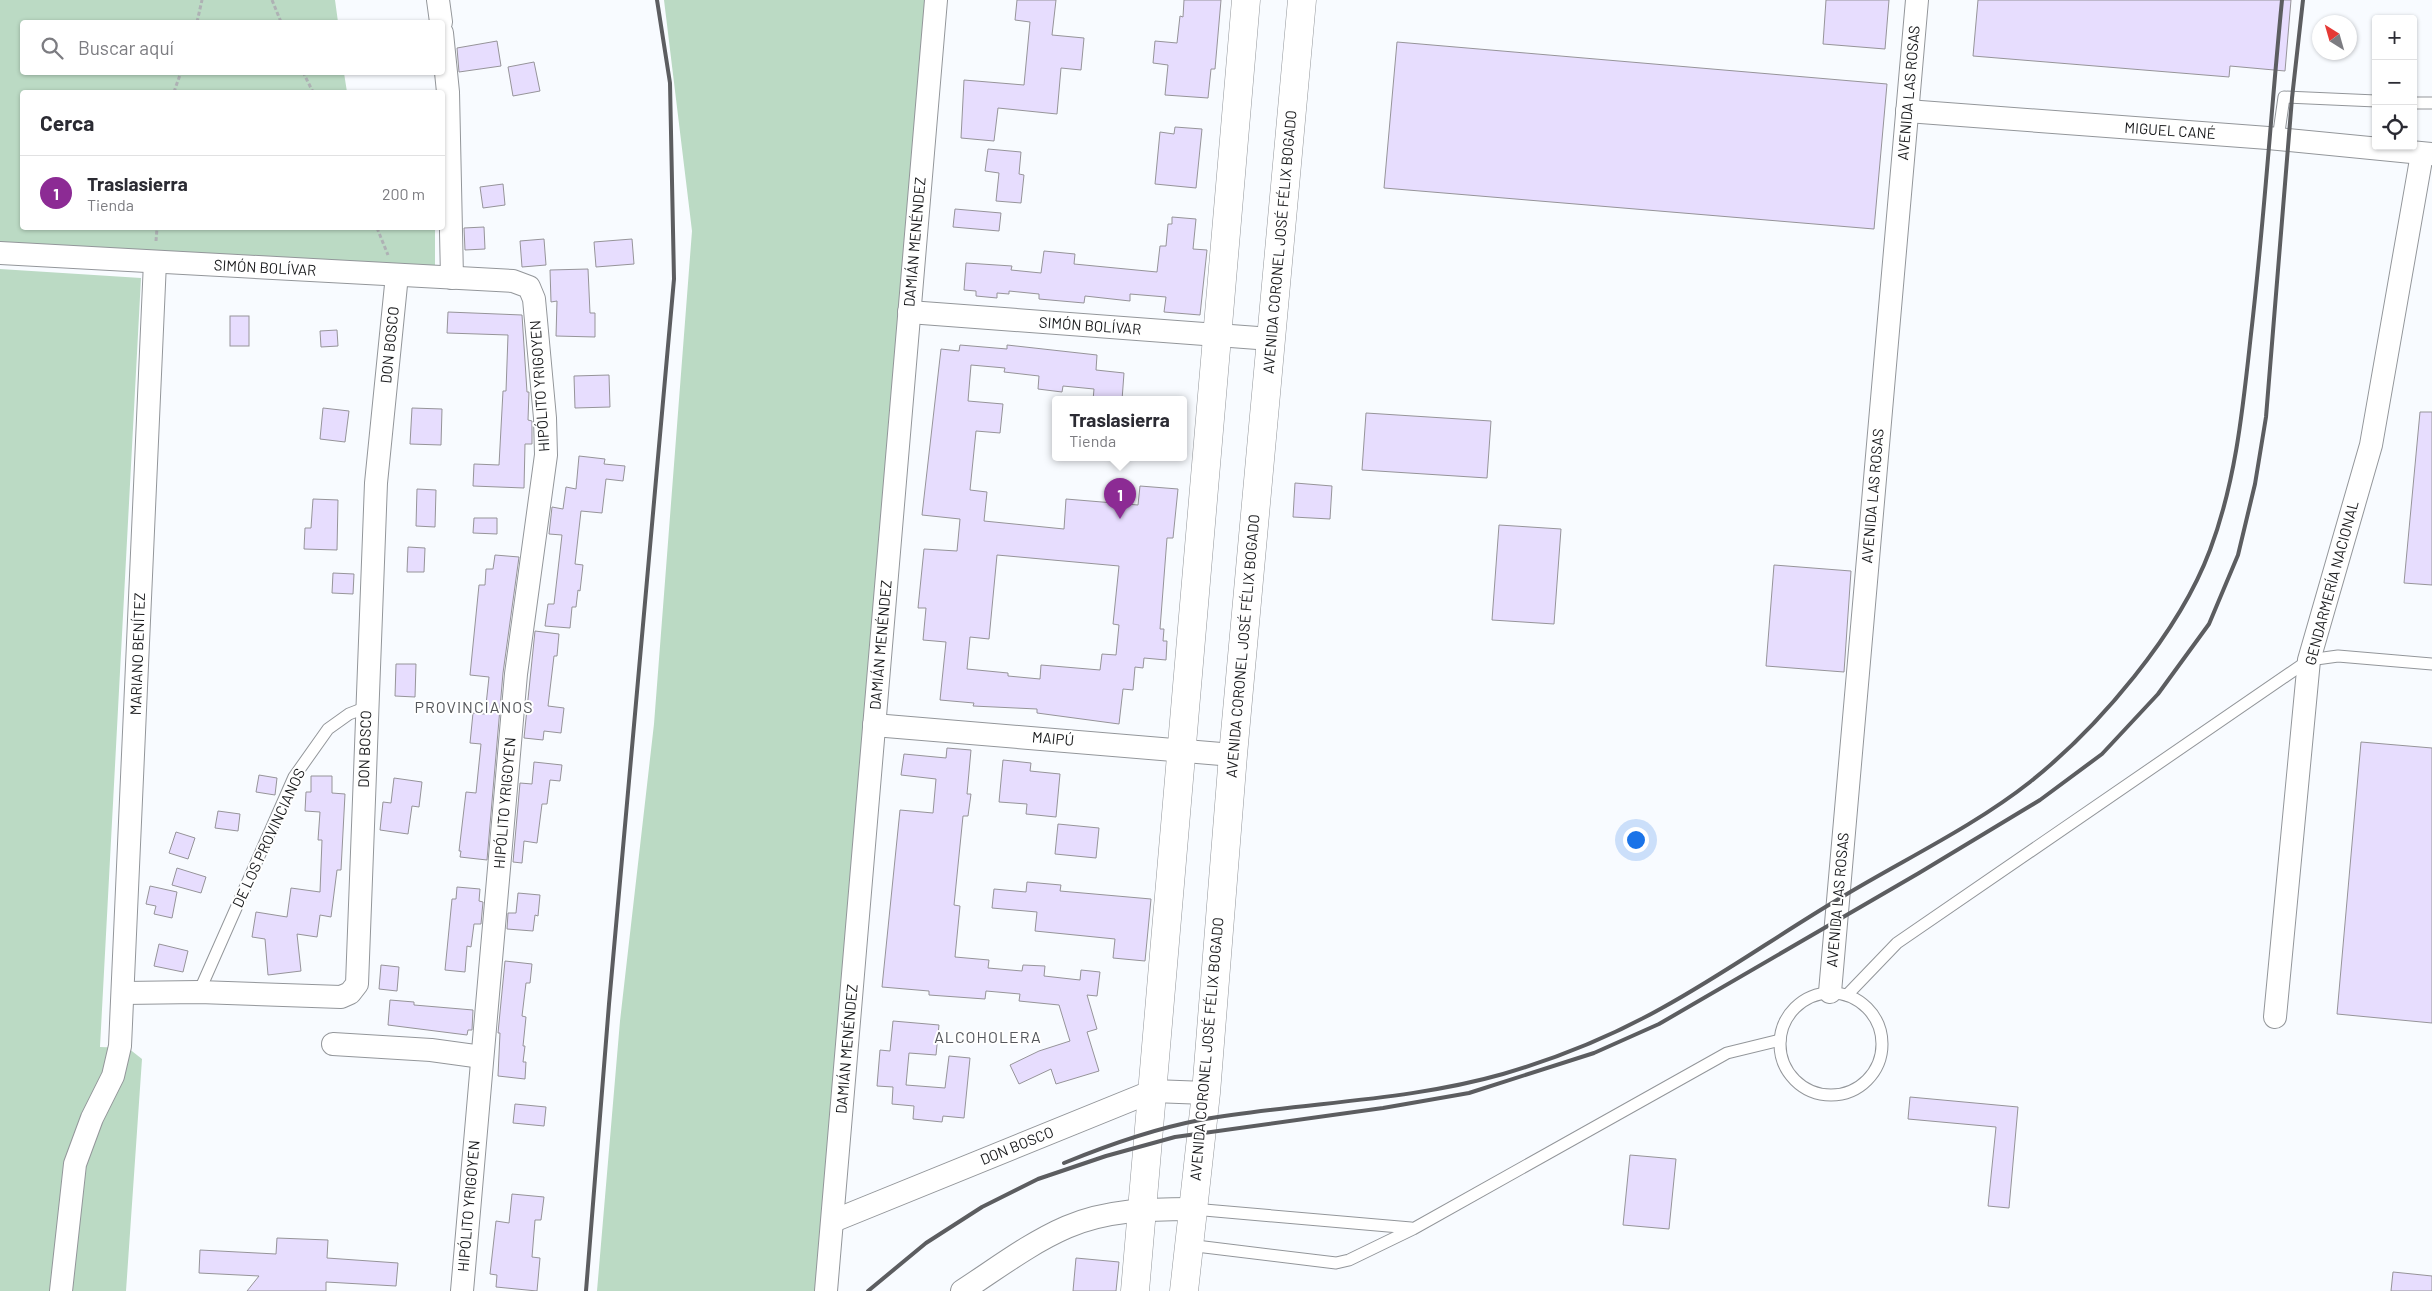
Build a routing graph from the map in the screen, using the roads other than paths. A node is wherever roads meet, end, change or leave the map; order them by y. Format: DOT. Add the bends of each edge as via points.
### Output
graph roads {
  1 [pos="438,0"];
  2 [pos="936,0"];
  3 [pos="1246,0"];
  4 [pos="1302,0"];
  5 [pos="1917,0"];
  6 [pos="441,20"];
  7 [pos="445,62"];
  8 [pos="2372,101"];
  9 [pos="2417,102"];
  10 [pos="2432,103"];
  11 [pos="1907,111"];
  12 [pos="2278,139"];
  13 [pos="2427,154"];
  14 [pos="0,253"];
  15 [pos="155,262"];
  16 [pos="397,275"];
  17 [pos="452,278"];
  18 [pos="529,287"];
  19 [pos="909,312"];
  20 [pos="1217,336"];
  21 [pos="1271,339"];
  22 [pos="2309,660"];
  23 [pos="2432,664"];
  24 [pos="367,707"];
  25 [pos="874,725"];
  26 [pos="1182,750"];
  27 [pos="1233,755"];
  28 [pos="200,992"];
  29 [pos="123,993"];
  30 [pos="1838,994"];
  31 [pos="2275,1017"];
  32 [pos="1780,1040"];
  33 [pos="333,1044"];
  34 [pos="482,1057"];
  35 [pos="1153,1091"];
  36 [pos="1206,1093"];
  37 [pos="1192,1209"];
  38 [pos="1142,1210"];
  39 [pos="833,1221"];
  40 [pos="1413,1229"];
  41 [pos="1188,1245"];
  42 [pos="61,1291"];
  43 [pos="462,1291"];
  44 [pos="826,1291"];
  45 [pos="962,1291"];
  46 [pos="1136,1291"];
  47 [pos="1184,1291"];
  1 -- 6 [label="street"];
  2 -- 19 [label="street, DAMIÁN MENÉNDEZ"];
  3 -- 20 [label="main road"];
  4 -- 21 [label="main road, AVENIDA CORONEL JOSÉ FÉLIX BOGADO"];
  5 -- 11 [label="street, AVENIDA LAS ROSAS"];
  7 -- 17 [label="street"];
  8 -- 12 [label="lane" via="2284,97"];
  9 -- 10 [label="lane"];
  11 -- 12 [label="street, MIGUEL CANÉ"];
  11 -- 30 [label="street, AVENIDA LAS ROSAS"];
  12 -- 13 [label="street, MIGUEL CANÉ"];
  13 -- 22 [label="street, GENDARMERÍA NACIONAL" via="2371,445"];
  14 -- 15 [label="street, SIMÓN BOLÍVAR"];
  15 -- 16 [label="street, SIMÓN BOLÍVAR"];
  15 -- 29 [label="street, MARIANO BENÍTEZ"];
  16 -- 17 [label="street, SIMÓN BOLÍVAR"];
  16 -- 24 [label="street, DON BOSCO" via="376,483"];
  17 -- 18 [label="street, SIMÓN BOLÍVAR" via="513,281"];
  18 -- 34 [label="street, HIPÓLITO YRIGOYEN" via="535,309 546,455 516,674"];
  19 -- 20 [label="street, SIMÓN BOLÍVAR"];
  19 -- 25 [label="street, DAMIÁN MENÉNDEZ"];
  20 -- 21 [label="street, SIMÓN BOLÍVAR"];
  20 -- 26 [label="main road"];
  21 -- 27 [label="main road, AVENIDA CORONEL JOSÉ FÉLIX BOGADO"];
  22 -- 23 [label="lane" via="2338,656"];
  22 -- 30 [label="lane" via="1897,942"];
  22 -- 31 [label="street, GENDARMERÍA NACIONAL"];
  24 -- 28 [label="lane, DE LOS PROVINCIANOS" via="349,714 328,730 294,777"];
  24 -- 28 [label="street, DON BOSCO" via="358,984 342,997"];
  25 -- 26 [label="street, MAIPÚ"];
  25 -- 39 [label="street, DAMIÁN MENÉNDEZ"];
  26 -- 27 [label="street, MAIPÚ"];
  26 -- 35 [label="main road"];
  27 -- 36 [label="main road, AVENIDA CORONEL JOSÉ FÉLIX BOGADO"];
  28 -- 29 [label="street, DON BOSCO"];
  29 -- 42 [label="street, MARIANO BENÍTEZ" via="120,1046 112,1076 75,1164"];
  30 -- 32 [label="lane" via="1813,996 1799,1004 1787,1017"];
  30 -- 32 [label="lane" via="1859,1000 1880,1028 1880,1061 1858,1088 1824,1095 1807,1090 1793,1079 1783,1062"];
  32 -- 40 [label="lane" via="1727,1053"];
  33 -- 34 [label="street"];
  34 -- 43 [label="street, HIPÓLITO YRIGOYEN"];
  35 -- 36 [label="street, DON BOSCO"];
  35 -- 38 [label="main road"];
  35 -- 39 [label="street, DON BOSCO"];
  36 -- 37 [label="main road, AVENIDA CORONEL JOSÉ FÉLIX BOGADO"];
  37 -- 38 [label="street"];
  37 -- 40 [label="lane"];
  37 -- 41 [label="main road, AVENIDA CORONEL JOSÉ FÉLIX BOGADO"];
  38 -- 45 [label="street" via="1108,1215 1067,1227"];
  38 -- 46 [label="main road"];
  39 -- 44 [label="street, DAMIÁN MENÉNDEZ"];
  40 -- 41 [label="lane" via="1349,1260 1336,1263"];
  41 -- 47 [label="main road, AVENIDA CORONEL JOSÉ FÉLIX BOGADO"];
}
